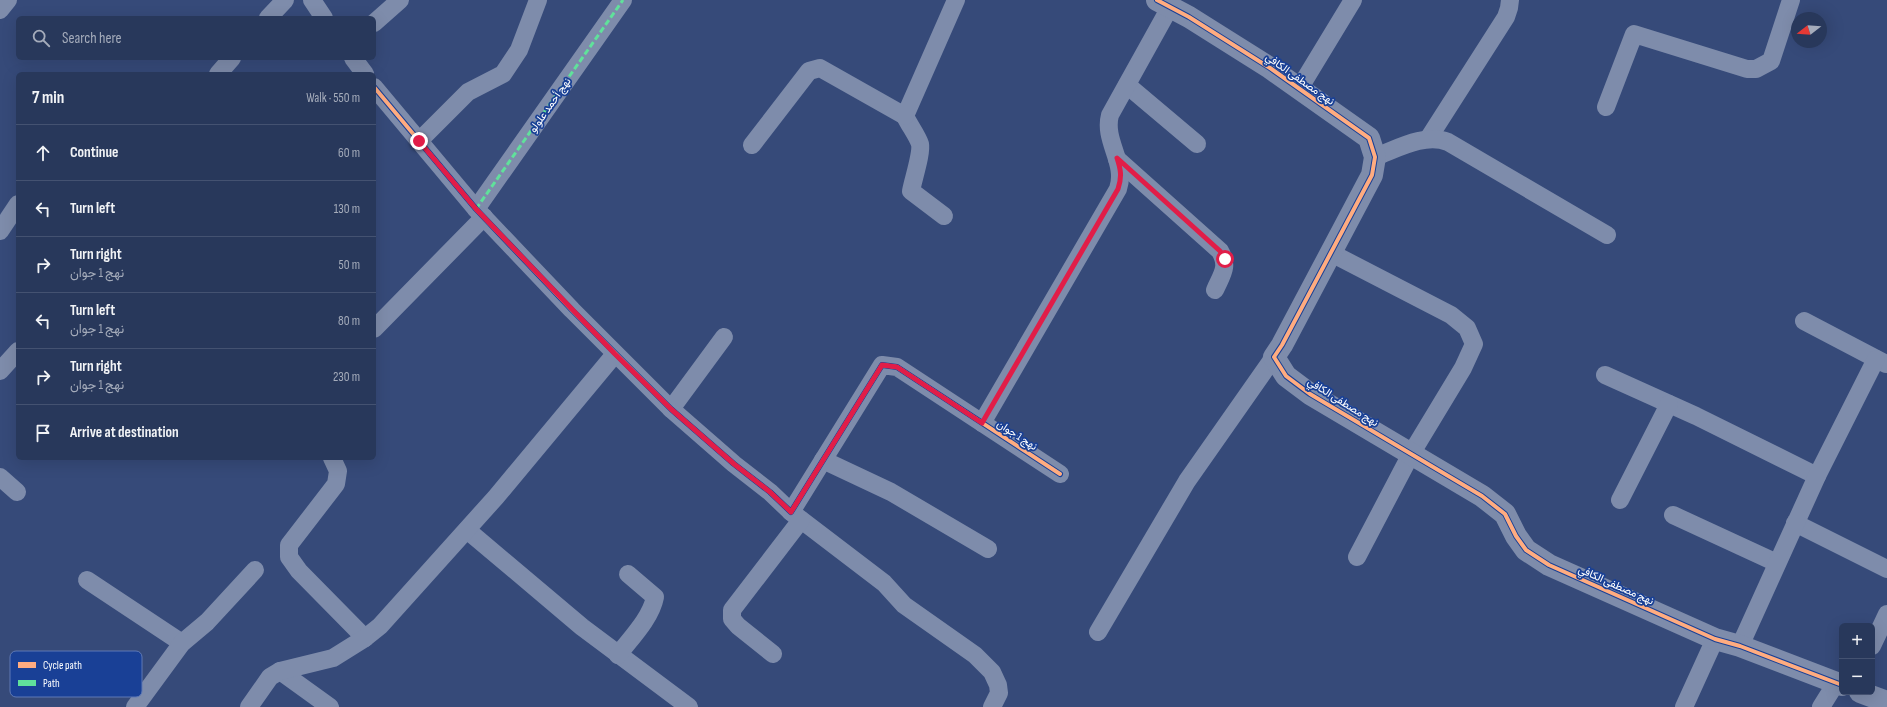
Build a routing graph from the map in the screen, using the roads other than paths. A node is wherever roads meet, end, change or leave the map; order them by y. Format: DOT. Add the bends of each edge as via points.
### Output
graph roads {
  1 [pos="8,0"];
  2 [pos="284,0"];
  3 [pos="312,0"];
  4 [pos="400,0"];
  5 [pos="538,0"];
  6 [pos="623,0"];
  7 [pos="956,0"];
  8 [pos="1353,0"];
  9 [pos="1510,0"];
  10 [pos="1791,0"];
  11 [pos="1164,3"];
  12 [pos="0,10"];
  13 [pos="270,16"];
  14 [pos="323,16"];
  15 [pos="376,21"];
  16 [pos="230,60"];
  17 [pos="354,60"];
  18 [pos="220,72"];
  19 [pos="364,72"];
  20 [pos="1127,85"];
  21 [pos="1299,89"];
  22 [pos="377,100"];
  23 [pos="1606,107"];
  24 [pos="905,116"];
  25 [pos="1428,138"];
  26 [pos="419,141"];
  27 [pos="1197,144"];
  28 [pos="752,145"];
  29 [pos="1375,157"];
  30 [pos="1117,158"];
  31 [pos="16,207"];
  32 [pos="480,213"];
  33 [pos="944,216"];
  34 [pos="0,231"];
  35 [pos="1607,235"];
  36 [pos="1331,253"];
  37 [pos="1215,290"];
  38 [pos="1804,321"];
  39 [pos="376,327"];
  40 [pos="724,337"];
  41 [pos="16,353"];
  42 [pos="615,354"];
  43 [pos="1274,356"];
  44 [pos="1882,362"];
  45 [pos="0,371"];
  46 [pos="1605,375"];
  47 [pos="1669,404"];
  48 [pos="671,409"];
  49 [pos="982,423"];
  50 [pos="1411,454"];
  51 [pos="333,460"];
  52 [pos="822,460"];
  53 [pos="1060,474"];
  54 [pos="1817,476"];
  55 [pos="0,477"];
  56 [pos="17,492"];
  57 [pos="1620,500"];
  58 [pos="1673,515"];
  59 [pos="796,516"];
  60 [pos="1795,523"];
  61 [pos="467,530"];
  62 [pos="988,549"];
  63 [pos="1357,557"];
  64 [pos="1777,564"];
  65 [pos="1887,569"];
  66 [pos="255,570"];
  67 [pos="628,574"];
  68 [pos="87,580"];
  69 [pos="1887,614"];
  70 [pos="1098,632"];
  71 [pos="365,638"];
  72 [pos="1715,639"];
  73 [pos="1875,640"];
  74 [pos="182,643"];
  75 [pos="1740,646"];
  76 [pos="773,654"];
  77 [pos="618,655"];
  78 [pos="280,670"];
  79 [pos="1839,684"];
  80 [pos="1868,695"];
  81 [pos="1887,702"];
  82 [pos="136,707"];
  83 [pos="249,707"];
  84 [pos="330,707"];
  85 [pos="689,707"];
  86 [pos="992,707"];
  87 [pos="1684,707"];
  88 [pos="1821,707"];
  1 -- 12 [label="street"];
  2 -- 13 [label="street"];
  3 -- 14 [label="street"];
  4 -- 15 [label="street"];
  5 -- 26 [label="street" via="519,50 503,74 468,92"];
  6 -- 32 [label="street, نهج أحمد علولو"];
  7 -- 24 [label="street"];
  8 -- 21 [label="street"];
  9 -- 25 [label="street" via="1506,17"];
  10 -- 23 [label="street" via="1771,61 1756,69 1747,69 1634,34"];
  11 -- 20 [label="street"];
  11 -- 21 [label="street, نهج مصطفى الكافي"];
  16 -- 18 [label="street"];
  17 -- 19 [label="street"];
  20 -- 27 [label="street"];
  20 -- 30 [label="street" via="1107,125"];
  21 -- 29 [label="street, نهج مصطفى الكافي" via="1369,138"];
  22 -- 26 [label="street"];
  24 -- 28 [label="street" via="820,68 809,71"];
  24 -- 33 [label="street" via="920,144 921,153 911,191"];
  25 -- 29 [label="street"];
  25 -- 35 [label="street" via="1440,138 1448,142"];
  26 -- 32 [label="street"];
  29 -- 36 [label="street, نهج مصطفى الكافي" via="1372,175"];
  30 -- 37 [label="street" via="1220,251 1226,267"];
  30 -- 49 [label="street" via="1121,170 1118,189"];
  31 -- 34 [label="street"];
  32 -- 39 [label="street, نهج أحمد علولو"];
  32 -- 42 [label="street"];
  36 -- 43 [label="street, نهج مصطفى الكافي"];
  36 -- 50 [label="street" via="1451,315 1467,328 1474,344 1463,368"];
  38 -- 44 [label="street"];
  40 -- 48 [label="street"];
  41 -- 45 [label="street"];
  42 -- 48 [label="street"];
  42 -- 61 [label="street"];
  43 -- 50 [label="street, نهج مصطفى الكافي" via="1286,376 1310,394"];
  43 -- 70 [label="street" via="1187,481"];
  44 -- 54 [label="street"];
  46 -- 47 [label="street"];
  47 -- 54 [label="street"];
  47 -- 57 [label="street"];
  48 -- 59 [label="street"];
  49 -- 52 [label="street, نهج 1 جوان" via="897,367 882,365"];
  49 -- 53 [label="street, نهج 1 جوان"];
  50 -- 63 [label="street"];
  50 -- 72 [label="street, نهج مصطفى الكافي" via="1482,496 1505,514 1526,550 1549,565"];
  51 -- 71 [label="street" via="338,470 336,484 289,545 289,557 299,571"];
  52 -- 59 [label="street, نهج 1 جوان"];
  52 -- 62 [label="street" via="891,492"];
  54 -- 60 [label="street"];
  55 -- 56 [label="street"];
  58 -- 64 [label="street"];
  59 -- 76 [label="street, نهج 1 جوان" via="732,610 732,619 738,626"];
  59 -- 86 [label="street" via="884,583 904,605 975,655 992,672 998,684 999,693"];
  60 -- 64 [label="street"];
  60 -- 65 [label="street"];
  61 -- 71 [label="street" via="380,626"];
  61 -- 77 [label="street"];
  64 -- 75 [label="street"];
  66 -- 74 [label="street" via="207,622"];
  67 -- 77 [label="street" via="655,597 654,605"];
  68 -- 74 [label="street"];
  69 -- 73 [label="street"];
  71 -- 78 [label="street" via="333,658"];
  72 -- 75 [label="street, نهج مصطفى الكافي"];
  72 -- 87 [label="street"];
  74 -- 82 [label="street"];
  75 -- 79 [label="street, نهج مصطفى الكافي"];
  77 -- 85 [label="street"];
  78 -- 83 [label="street" via="270,677"];
  78 -- 84 [label="street"];
  79 -- 88 [label="street"];
  80 -- 81 [label="street"];
}
